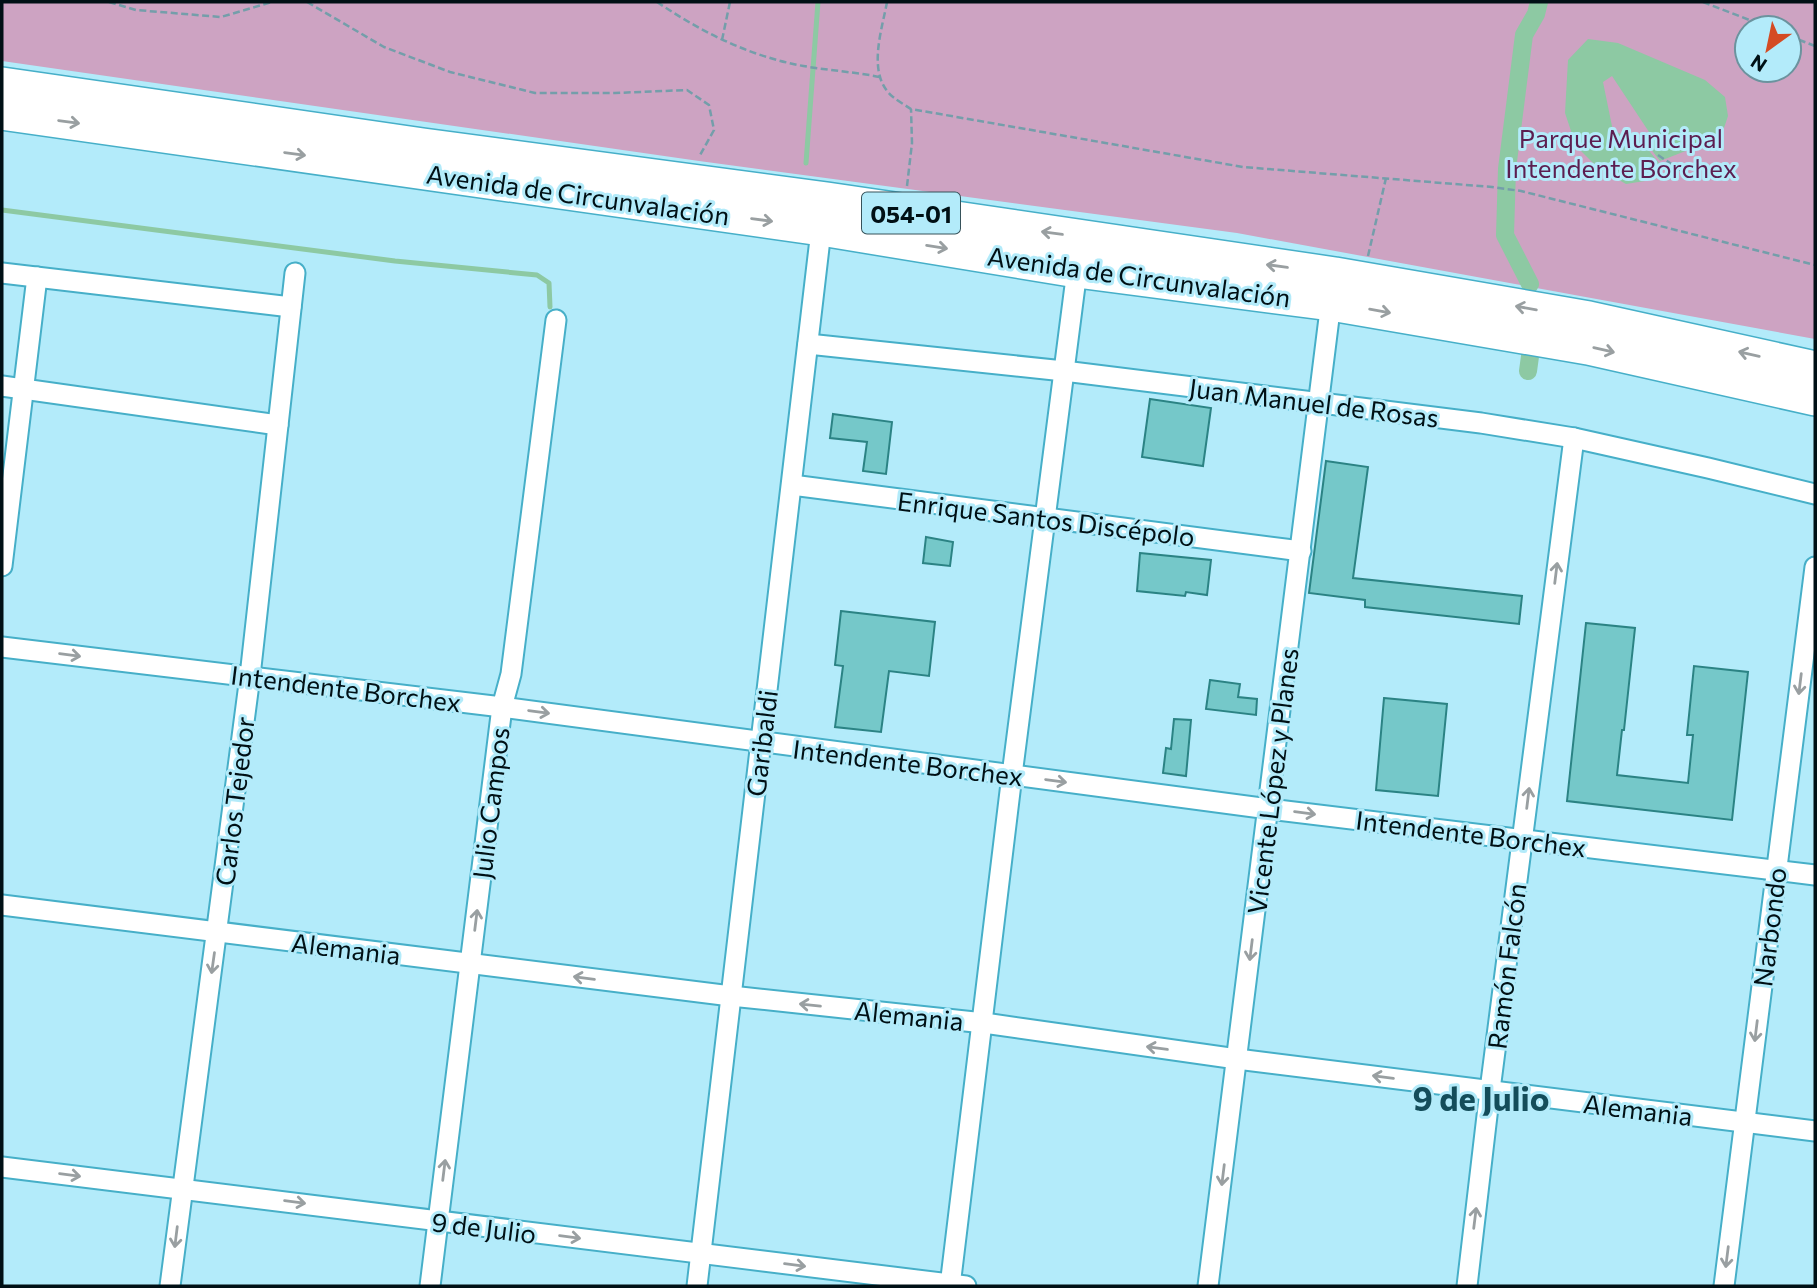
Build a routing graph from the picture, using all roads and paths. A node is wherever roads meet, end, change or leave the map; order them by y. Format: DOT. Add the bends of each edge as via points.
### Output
graph roads {
  1 [pos="109,2"];
  2 [pos="272,2"];
  3 [pos="307,2"];
  4 [pos="657,2"];
  5 [pos="730,2"];
  6 [pos="887,2"];
  7 [pos="1703,2"];
  8 [pos="1734,14"];
  9 [pos="723,40"];
  10 [pos="880,77"];
  11 [pos="2,85"];
  12 [pos="911,109"];
  13 [pos="2,112"];
  14 [pos="1658,155"];
  15 [pos="1683,172"];
  16 [pos="1386,178"];
  17 [pos="676,179"];
  18 [pos="906,195"];
  19 [pos="824,214"];
  20 [pos="1815,265"];
  21 [pos="1077,270"];
  22 [pos="2,273"];
  23 [pos="295,273"];
  24 [pos="37,277"];
  25 [pos="1344,281"];
  26 [pos="291,307"];
  27 [pos="556,320"];
  28 [pos="808,344"];
  29 [pos="1815,369"];
  30 [pos="1064,371"];
  31 [pos="2,386"];
  32 [pos="23,389"];
  33 [pos="1815,398"];
  34 [pos="1319,403"];
  35 [pos="278,425"];
  36 [pos="1574,438"];
  37 [pos="792,485"];
  38 [pos="1815,494"];
  39 [pos="1046,518"];
  40 [pos="1301,551"];
  41 [pos="2,566"];
  42 [pos="1815,568"];
  43 [pos="2,647"];
  44 [pos="250,676"];
  45 [pos="502,707"];
  46 [pos="762,743"];
  47 [pos="1012,775"];
  48 [pos="1269,809"];
  49 [pos="1522,839"];
  50 [pos="1777,870"];
  51 [pos="1815,875"];
  52 [pos="2,905"];
  53 [pos="217,932"];
  54 [pos="470,964"];
  55 [pos="732,996"];
  56 [pos="984,1023"];
  57 [pos="1237,1059"];
  58 [pos="1490,1090"];
  59 [pos="1745,1122"];
  60 [pos="1815,1131"];
  61 [pos="2,1167"];
  62 [pos="182,1188"];
  63 [pos="438,1221"];
  64 [pos="701,1254"];
  65 [pos="170,1286"];
  66 [pos="430,1286"];
  67 [pos="697,1286"];
  68 [pos="956,1286"];
  69 [pos="1209,1286"];
  70 [pos="1467,1286"];
  71 [pos="1724,1286"];
  1 -- 2 [label="path" via="136,10 221,18"];
  3 -- 17 [label="path" via="384,47 450,72 535,93 687,90 709,105 714,131 702,153"];
  4 -- 9 [label="path"];
  5 -- 9 [label="path"];
  6 -- 10 [label="path" via="879,45"];
  7 -- 8 [label="path"];
  9 -- 10 [label="path" via="770,58"];
  10 -- 12 [label="path" via="890,95"];
  11 -- 17 [label="highway, Avenida de Circunvalación / 054-01"];
  12 -- 16 [label="path" via="1243,167"];
  12 -- 18 [label="path"];
  13 -- 19 [label="highway, Avenida de Circunvalación / 054-01, one-way"];
  14 -- 15 [label="path"];
  16 -- 20 [label="path" via="1521,191"];
  16 -- 25 [label="path" via="1374,231"];
  17 -- 19 [label="highway, Avenida de Circunvalación / 054-01"];
  19 -- 21 [label="highway, Avenida de Circunvalación / 054-01, one-way"];
  25 -- 19 [label="highway, Avenida de Circunvalación / 054-01, one-way"];
  19 -- 28 [label="street, Garibaldi"];
  21 -- 25 [label="highway, Avenida de Circunvalación / 054-01"];
  21 -- 30 [label="street"];
  22 -- 24 [label="street"];
  23 -- 26 [label="street, Carlos Tejedor"];
  24 -- 26 [label="street"];
  24 -- 32 [label="street"];
  29 -- 25 [label="highway, Avenida de Circunvalación / 054-01, one-way" via="1589,319"];
  25 -- 33 [label="highway, Avenida de Circunvalación / 054-01, one-way" via="1588,347"];
  25 -- 34 [label="street, Vicente López y Planes"];
  26 -- 35 [label="street, Carlos Tejedor"];
  27 -- 45 [label="street, Julio Campos" via="511,674"];
  28 -- 30 [label="street, Juan Manuel de Rosas"];
  28 -- 37 [label="street, Garibaldi"];
  30 -- 34 [label="street, Juan Manuel de Rosas"];
  30 -- 39 [label="street"];
  31 -- 32 [label="street"];
  32 -- 35 [label="street"];
  32 -- 41 [label="street"];
  34 -- 36 [label="street, Juan Manuel de Rosas"];
  34 -- 40 [label="street, Vicente López y Planes"];
  35 -- 44 [label="street, Carlos Tejedor"];
  36 -- 38 [label="street, Juan Manuel de Rosas"];
  49 -- 36 [label="street, Ramón Falcón, one-way"];
  37 -- 39 [label="street, Enrique Santos Discépolo"];
  37 -- 46 [label="street, Garibaldi"];
  39 -- 40 [label="street, Enrique Santos Discépolo"];
  39 -- 47 [label="street"];
  40 -- 48 [label="street, Vicente López y Planes"];
  42 -- 50 [label="street, Narbondo, one-way"];
  43 -- 44 [label="street, Intendente Borchex, one-way"];
  44 -- 45 [label="street, Intendente Borchex"];
  44 -- 53 [label="street, Carlos Tejedor"];
  45 -- 46 [label="street, Intendente Borchex, one-way"];
  54 -- 45 [label="street, Julio Campos, one-way"];
  46 -- 47 [label="street, Intendente Borchex"];
  46 -- 55 [label="street, Garibaldi"];
  47 -- 48 [label="street, Intendente Borchex, one-way"];
  47 -- 56 [label="street"];
  48 -- 49 [label="street, Intendente Borchex, one-way"];
  48 -- 57 [label="street, Vicente López y Planes, one-way"];
  49 -- 50 [label="street, Intendente Borchex"];
  49 -- 58 [label="street, Ramón Falcón"];
  50 -- 51 [label="street, Intendente Borchex"];
  50 -- 59 [label="street, Narbondo, one-way"];
  52 -- 53 [label="street, Alemania"];
  53 -- 54 [label="street, Alemania"];
  53 -- 62 [label="street, Carlos Tejedor, one-way"];
  55 -- 54 [label="street, Alemania, one-way"];
  63 -- 54 [label="street, Julio Campos, one-way"];
  56 -- 55 [label="street, Alemania, one-way"];
  55 -- 64 [label="street, Garibaldi"];
  57 -- 56 [label="street, Alemania, one-way"];
  56 -- 68 [label="street"];
  58 -- 57 [label="street, Alemania, one-way"];
  57 -- 69 [label="street, Vicente López y Planes, one-way"];
  58 -- 59 [label="street, Alemania"];
  70 -- 58 [label="street, Ramón Falcón, one-way"];
  59 -- 60 [label="street, Alemania"];
  59 -- 71 [label="street, Narbondo, one-way"];
  61 -- 62 [label="street, 9 de Julio, one-way"];
  62 -- 63 [label="street, 9 de Julio, one-way"];
  62 -- 65 [label="street, Carlos Tejedor, one-way"];
  63 -- 64 [label="street, 9 de Julio, one-way"];
  63 -- 66 [label="street, Julio Campos"];
  64 -- 67 [label="street, Garibaldi"];
  64 -- 68 [label="street, 9 de Julio, one-way"];
}
